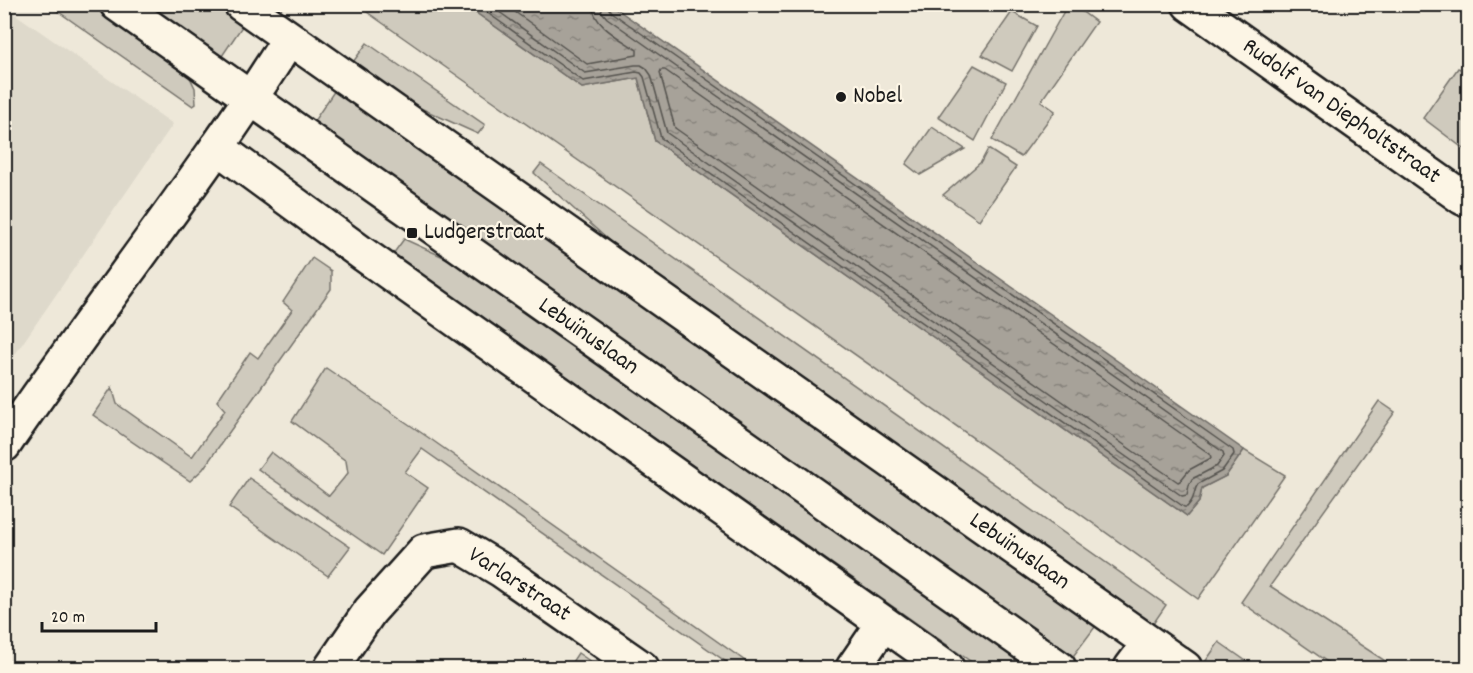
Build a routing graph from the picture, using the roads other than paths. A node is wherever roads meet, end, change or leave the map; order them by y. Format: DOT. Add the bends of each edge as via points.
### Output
graph roads {
  1 [pos="117,4"];
  2 [pos="241,4"];
  3 [pos="1189,4"];
  4 [pos="289,39"];
  5 [pos="249,99"];
  6 [pos="217,147"];
  7 [pos="1466,197"];
  8 [pos="4,445"];
  9 [pos="883,624"];
  10 [pos="1140,656"];
  11 [pos="331,669"];
  12 [pos="642,669"];
  13 [pos="853,669"];
  14 [pos="946,669"];
  15 [pos="1059,669"];
  16 [pos="1185,669"];
  1 -- 5 [label="main road, Lebuïnuslaan"];
  2 -- 4 [label="main road, Lebuïnuslaan"];
  3 -- 7 [label="main road, Rudolf van Diepholtstraat"];
  4 -- 5 [label="main road"];
  4 -- 10 [label="main road, Lebuïnuslaan"];
  5 -- 6 [label="main road"];
  5 -- 15 [label="main road, Lebuïnuslaan"];
  6 -- 8 [label="main road"];
  6 -- 9 [label="main road"];
  9 -- 13 [label="main road"];
  9 -- 14 [label="main road"];
  10 -- 16 [label="main road, Lebuïnuslaan"];
  11 -- 12 [label="main road, Varlarstraat" via="370,611 424,551 459,545"];
}
